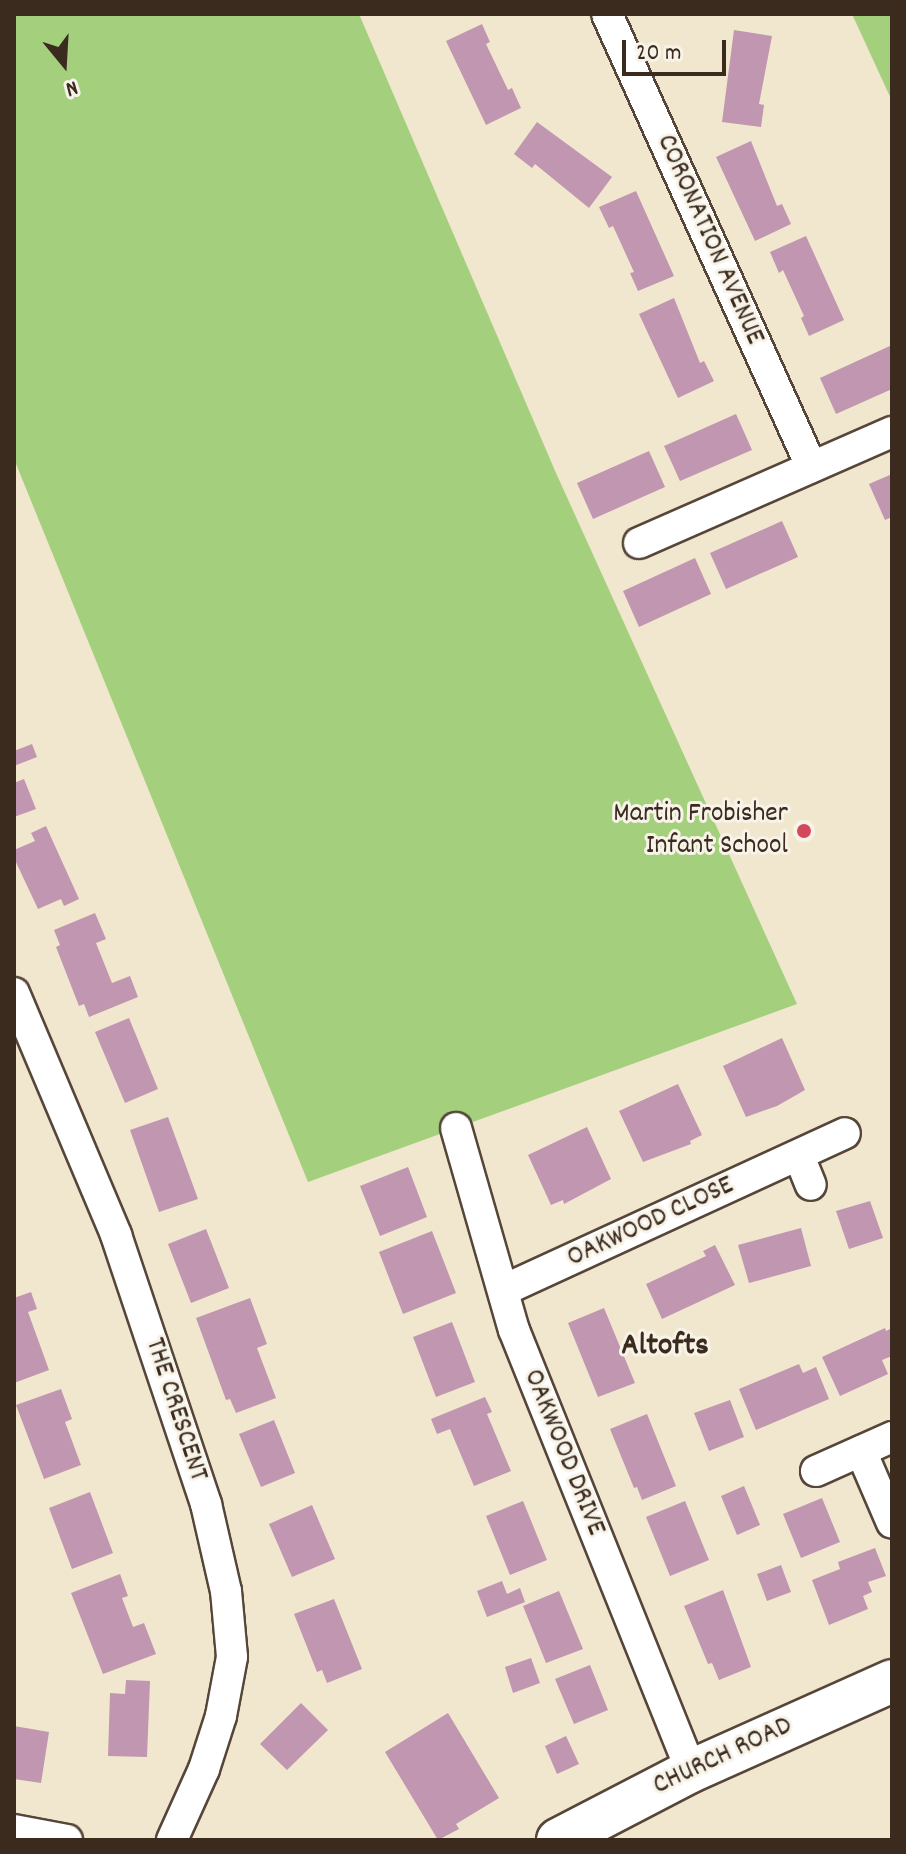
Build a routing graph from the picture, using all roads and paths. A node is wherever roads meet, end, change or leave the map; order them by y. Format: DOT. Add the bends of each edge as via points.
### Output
graph roads {
  1 [pos="607,14"];
  2 [pos="892,432"];
  3 [pos="812,467"];
  4 [pos="639,543"];
  5 [pos="14,993"];
  6 [pos="456,1128"];
  7 [pos="845,1133"];
  8 [pos="799,1156"];
  9 [pos="811,1185"];
  10 [pos="504,1290"];
  11 [pos="892,1437"];
  12 [pos="861,1451"];
  13 [pos="816,1471"];
  14 [pos="892,1523"];
  15 [pos="892,1681"];
  16 [pos="691,1771"];
  17 [pos="14,1830"];
  18 [pos="67,1840"];
  19 [pos="172,1840"];
  20 [pos="558,1840"];
  1 -- 3 [label="street, CORONATION AVENUE"];
  2 -- 3 [label="street"];
  3 -- 4 [label="street"];
  5 -- 19 [label="street, THE CRESCENT" via="116,1235 206,1504 226,1591 232,1657 221,1716"];
  6 -- 10 [label="street, OAKWOOD DRIVE"];
  7 -- 8 [label="street, OAKWOOD CLOSE"];
  8 -- 9 [label="street"];
  8 -- 10 [label="street, OAKWOOD CLOSE"];
  10 -- 16 [label="street, OAKWOOD DRIVE" via="514,1330"];
  11 -- 12 [label="street"];
  12 -- 13 [label="street"];
  12 -- 14 [label="street"];
  15 -- 16 [label="street, CHURCH ROAD"];
  16 -- 20 [label="street, CHURCH ROAD"];
  17 -- 18 [label="street"];
}
